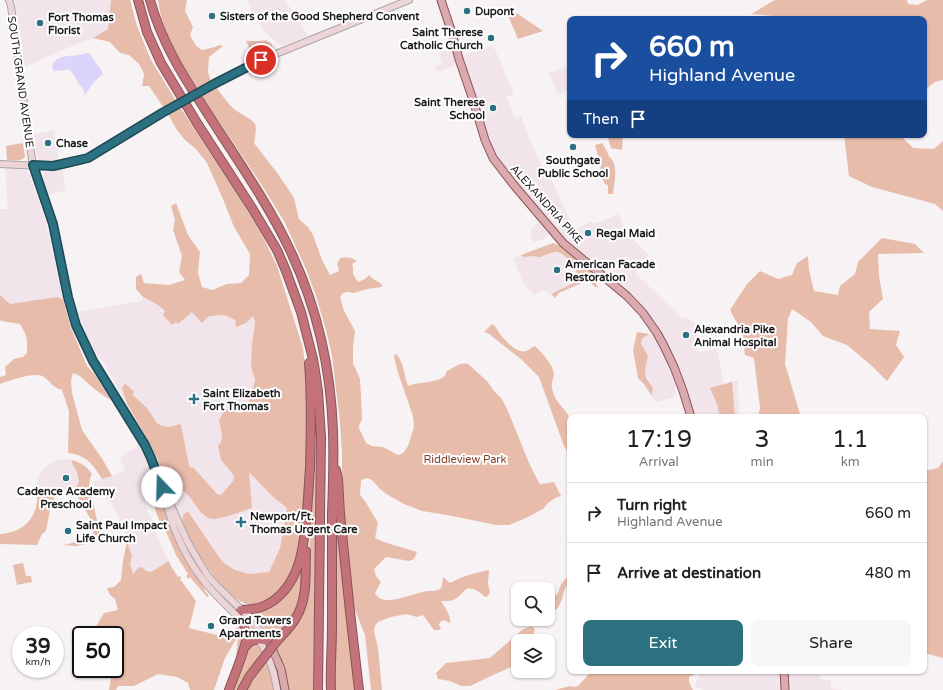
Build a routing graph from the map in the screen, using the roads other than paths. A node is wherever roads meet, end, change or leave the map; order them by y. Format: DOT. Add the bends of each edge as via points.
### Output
graph roads {
  1 [pos="9,0"];
  2 [pos="138,0"];
  3 [pos="150,0"];
  4 [pos="156,0"];
  5 [pos="409,0"];
  6 [pos="441,0"];
  7 [pos="159,26"];
  8 [pos="0,164"];
  9 [pos="33,165"];
  10 [pos="310,349"];
  11 [pos="690,414"];
  12 [pos="333,454"];
  13 [pos="165,496"];
  14 [pos="306,522"];
  15 [pos="241,610"];
  16 [pos="242,621"];
  17 [pos="259,639"];
  18 [pos="268,640"];
  19 [pos="245,647"];
  20 [pos="784,674"];
  21 [pos="229,690"];
  22 [pos="242,690"];
  23 [pos="277,690"];
  24 [pos="285,690"];
  25 [pos="318,690"];
  26 [pos="331,690"];
  27 [pos="360,690"];
  28 [pos="785,690"];
  1 -- 9 [label="main road, SOUTH GRAND AVENUE"];
  2 -- 10 [label="highway" via="147,32 166,73 277,250 296,296"];
  3 -- 7 [label="highway"];
  4 -- 7 [label="highway"];
  5 -- 9 [label="main road, bridge" via="261,60 211,85 88,158 47,166"];
  6 -- 11 [label="main road, ALEXANDRIA PIKE" via="493,158 563,243 627,296 643,313 657,333 674,367"];
  7 -- 12 [label="highway" via="181,72 256,188 282,232 296,263 314,311 325,357 330,390"];
  8 -- 9 [label="main road"];
  9 -- 13 [label="main road, SOUTH GRAND AVENUE" via="53,224 76,325 93,361 145,445"];
  10 -- 14 [label="highway" via="308,361 311,432"];
  10 -- 25 [label="highway" via="318,391 321,437"];
  12 -- 26 [label="highway"];
  12 -- 27 [label="highway" via="338,479"];
  13 -- 15 [label="main road" via="186,541 208,576"];
  13 -- 16 [label="main road" via="176,532 189,560 208,587"];
  14 -- 15 [label="highway" via="301,558 281,595 261,607"];
  14 -- 22 [label="highway, bridge" via="302,605 295,620 249,677"];
  15 -- 18 [label="main road"];
  16 -- 17 [label="main road"];
  16 -- 19 [label="highway" via="247,634"];
  17 -- 18 [label="highway"];
  17 -- 19 [label="highway" via="251,640"];
  17 -- 23 [label="main road" via="272,666"];
  18 -- 24 [label="main road" via="281,669"];
  19 -- 21 [label="highway"];
  20 -- 28 [label="main road"];
}
